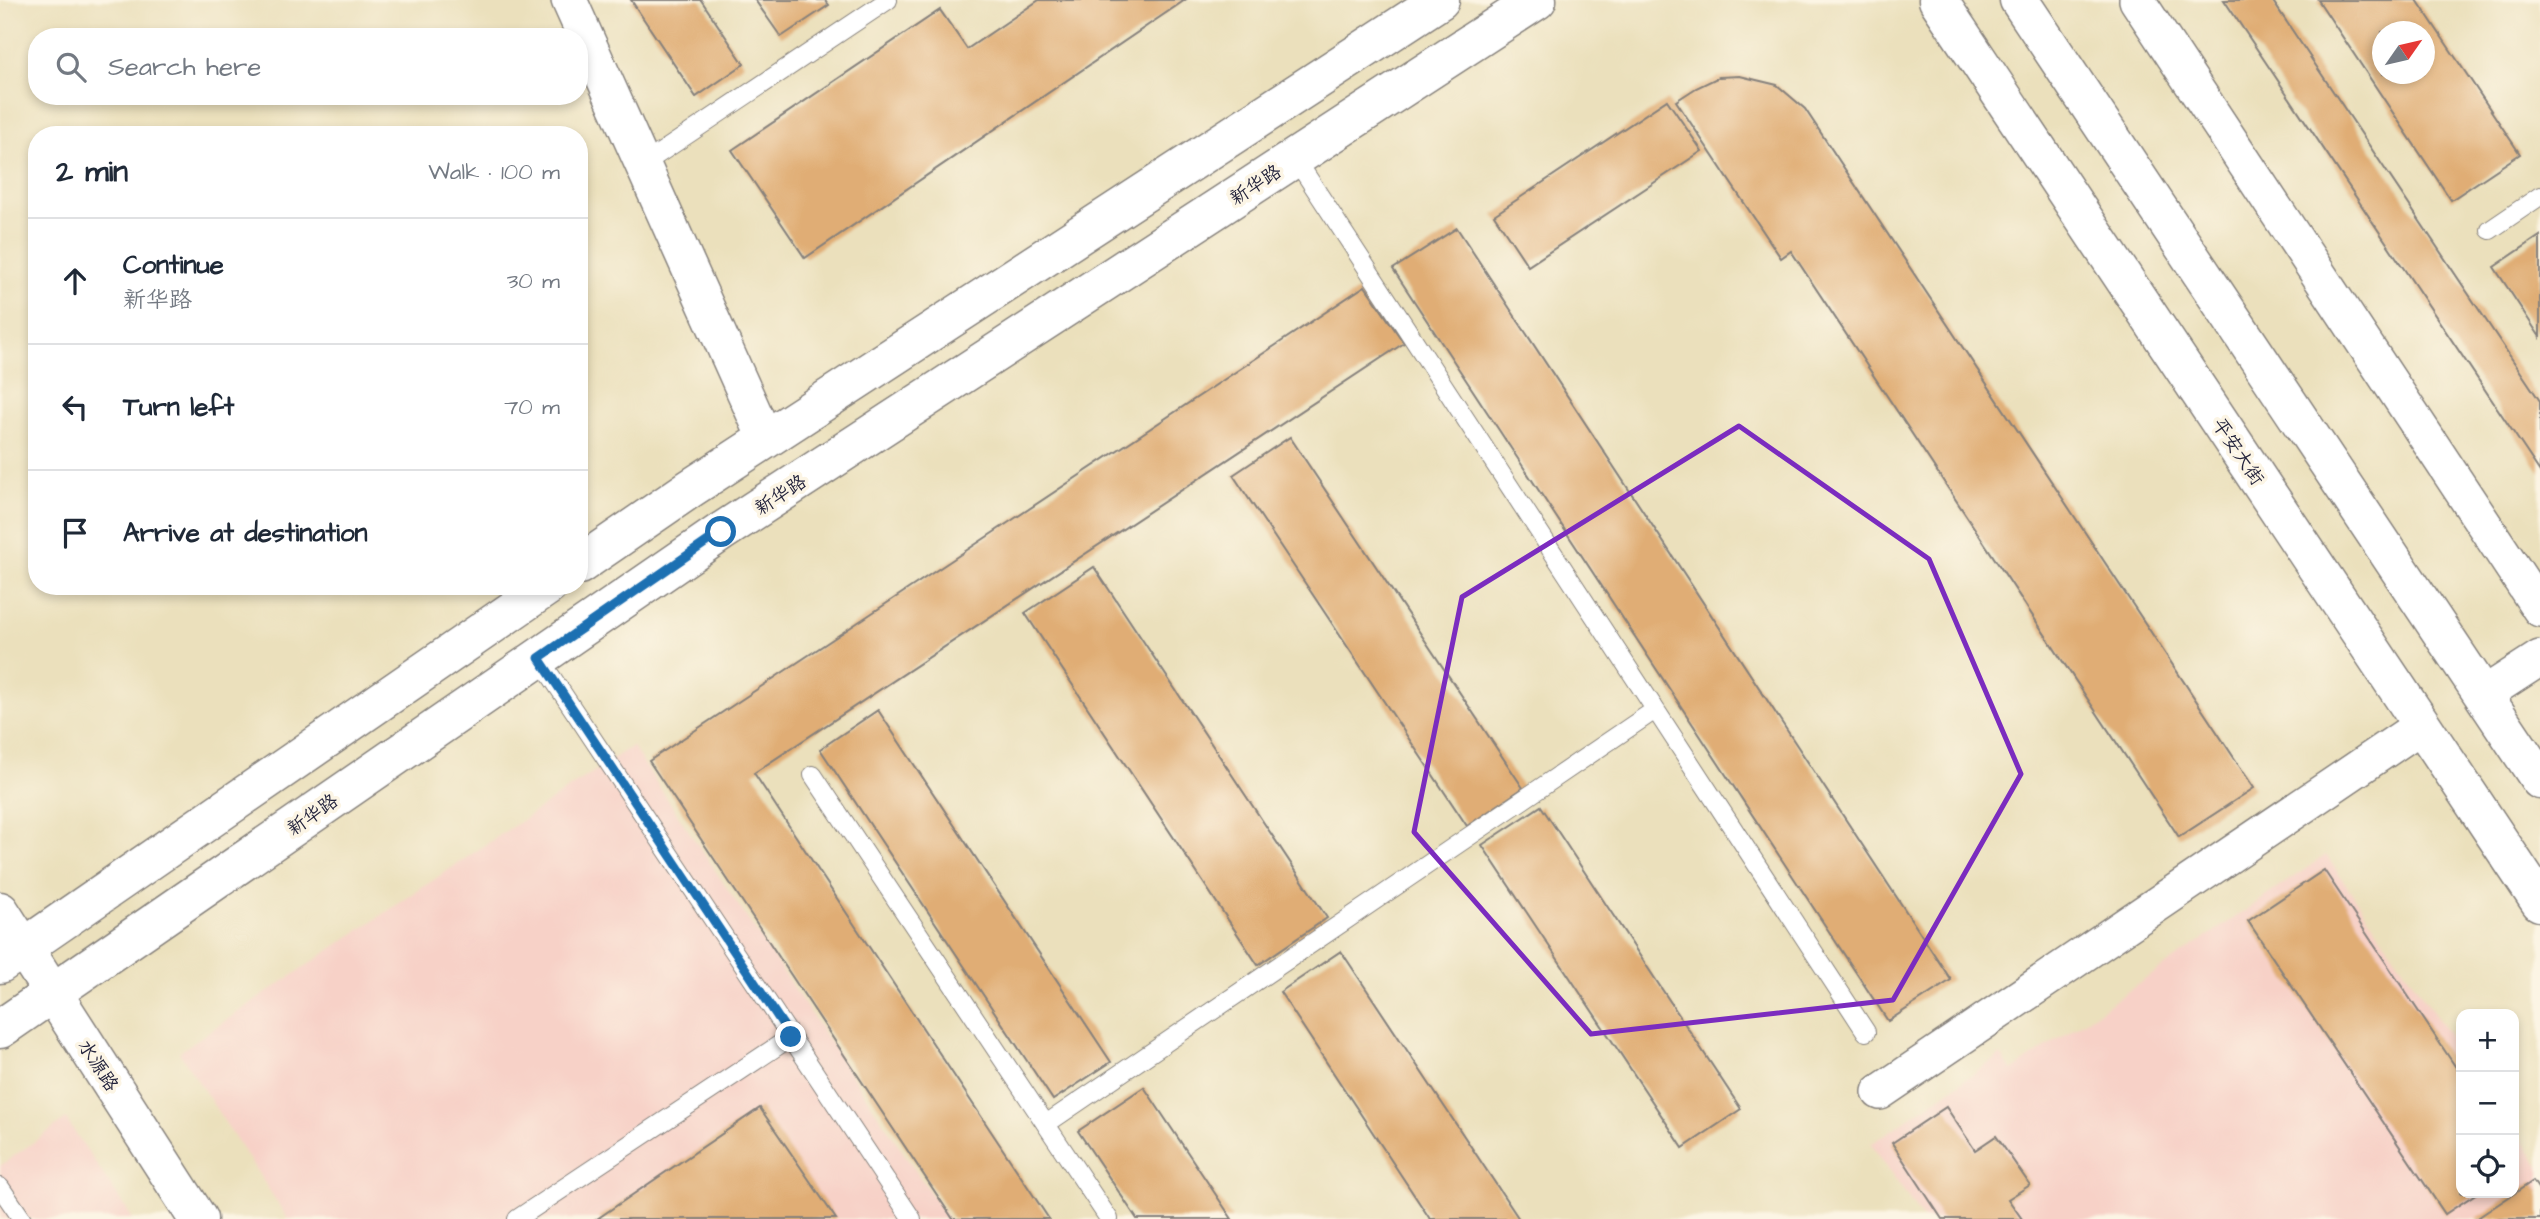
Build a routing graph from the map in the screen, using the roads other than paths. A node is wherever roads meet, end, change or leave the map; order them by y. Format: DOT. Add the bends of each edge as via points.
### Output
graph roads {
  1 [pos="569,0"];
  2 [pos="888,0"];
  3 [pos="1440,0"];
  4 [pos="1537,0"];
  5 [pos="1938,0"];
  6 [pos="2019,0"];
  7 [pos="2137,0"];
  8 [pos="581,28"];
  9 [pos="588,43"];
  10 [pos="1295,158"];
  11 [pos="642,164"];
  12 [pos="2540,196"];
  13 [pos="2490,230"];
  14 [pos="766,440"];
  15 [pos="588,559"];
  16 [pos="535,595"];
  17 [pos="2540,609"];
  18 [pos="539,658"];
  19 [pos="2540,658"];
  20 [pos="2483,695"];
  21 [pos="1655,710"];
  22 [pos="2422,724"];
  23 [pos="813,775"];
  24 [pos="2540,780"];
  25 [pos="2540,902"];
  26 [pos="0,911"];
  27 [pos="12,956"];
  28 [pos="52,993"];
  29 [pos="0,1029"];
  30 [pos="1866,1032"];
  31 [pos="791,1037"];
  32 [pos="1880,1092"];
  33 [pos="1046,1124"];
  34 [pos="0,1187"];
  35 [pos="22,1219"];
  36 [pos="198,1219"];
  37 [pos="517,1219"];
  38 [pos="912,1219"];
  39 [pos="1109,1219"];
  1 -- 8 [label="street"];
  2 -- 11 [label="lane"];
  3 -- 14 [label="main road"];
  4 -- 10 [label="main road, 新华路"];
  5 -- 22 [label="main road, 平安大街"];
  6 -- 20 [label="main road"];
  7 -- 17 [label="street"];
  9 -- 11 [label="street"];
  10 -- 18 [label="main road, 新华路" via="721,532"];
  10 -- 21 [label="lane"];
  11 -- 14 [label="street"];
  12 -- 13 [label="lane"];
  14 -- 15 [label="main road"];
  16 -- 27 [label="main road"];
  18 -- 28 [label="main road, 新华路"];
  18 -- 31 [label="lane"];
  19 -- 20 [label="street"];
  20 -- 24 [label="main road"];
  21 -- 30 [label="lane"];
  21 -- 33 [label="lane"];
  22 -- 25 [label="main road, 平安大街"];
  22 -- 32 [label="street"];
  23 -- 33 [label="lane"];
  26 -- 27 [label="main road, 水源路"];
  27 -- 28 [label="main road, 水源路"];
  28 -- 29 [label="main road, 新华路"];
  28 -- 36 [label="main road, 水源路"];
  31 -- 37 [label="lane"];
  31 -- 38 [label="lane"];
  33 -- 39 [label="lane"];
  34 -- 35 [label="lane"];
}
